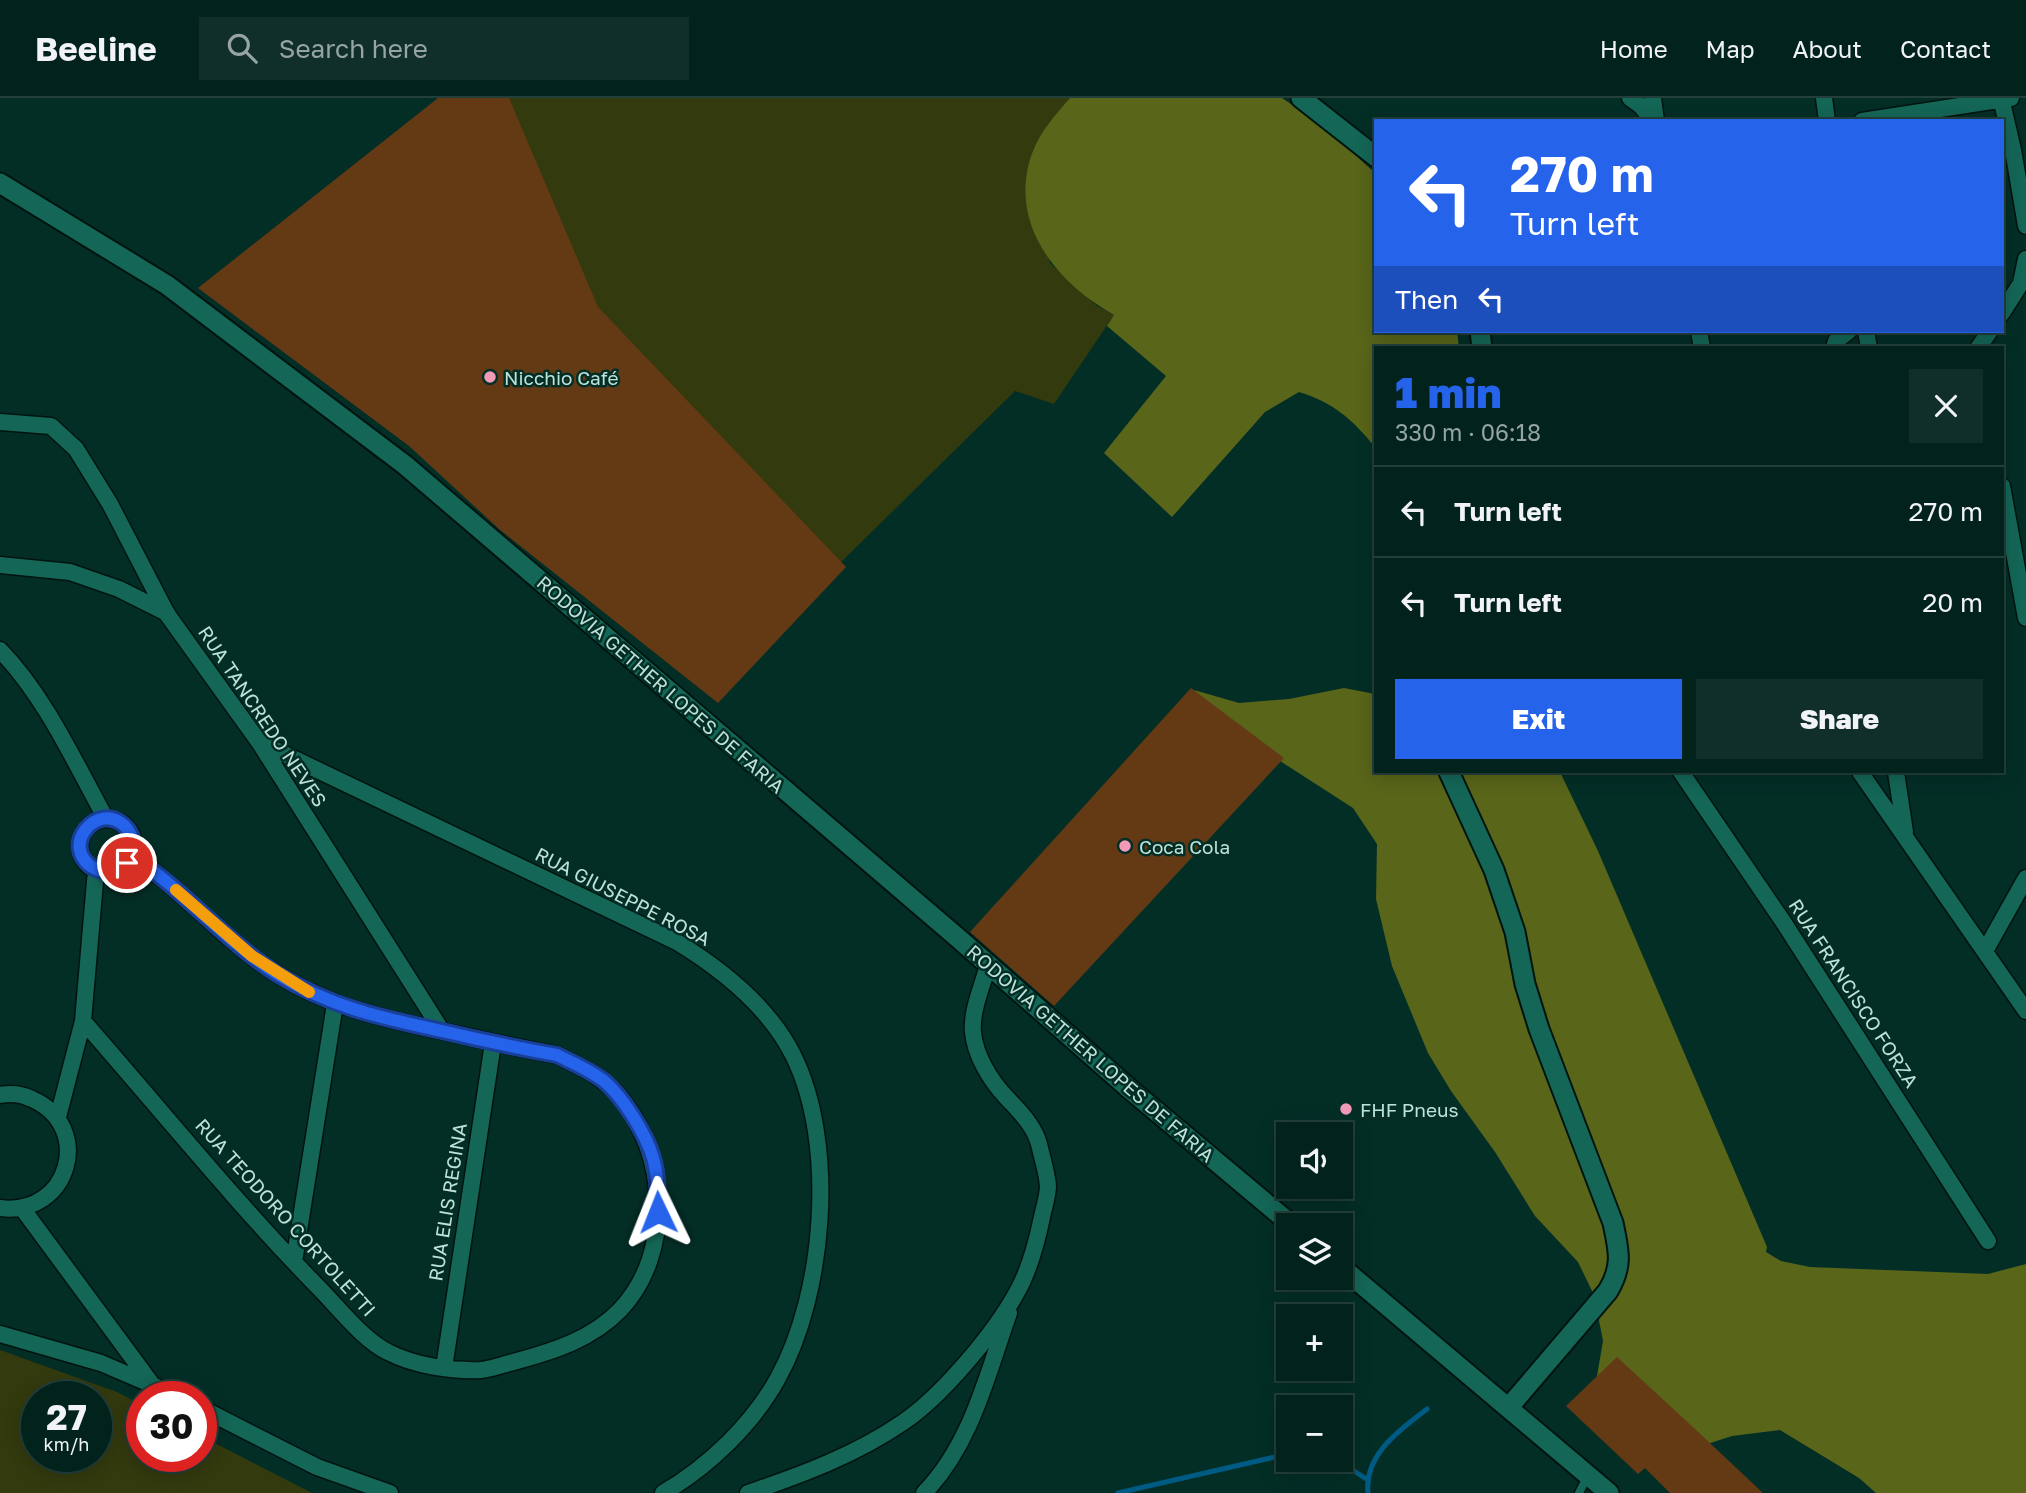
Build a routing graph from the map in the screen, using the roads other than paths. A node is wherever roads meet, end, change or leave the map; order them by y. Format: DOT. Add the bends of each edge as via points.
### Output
graph roads {
  1 [pos="1301,98"];
  2 [pos="1630,98"];
  3 [pos="1824,98"];
  4 [pos="2005,98"];
  5 [pos="1657,99"];
  6 [pos="1653,119"];
  7 [pos="1655,119"];
  8 [pos="1828,119"];
  9 [pos="1874,119"];
  10 [pos="2008,152"];
  11 [pos="1374,155"];
  12 [pos="0,183"];
  13 [pos="2026,226"];
  14 [pos="2026,259"];
  15 [pos="2004,310"];
  16 [pos="0,422"];
  17 [pos="2004,497"];
  18 [pos="0,565"];
  19 [pos="167,614"];
  20 [pos="2026,618"];
  21 [pos="0,650"];
  22 [pos="259,742"];
  23 [pos="1449,773"];
  24 [pos="1682,773"];
  25 [pos="1861,773"];
  26 [pos="1896,773"];
  27 [pos="106,819"];
  28 [pos="1905,836"];
  29 [pos="132,856"];
  30 [pos="96,870"];
  31 [pos="2026,878"];
  32 [pos="1985,951"];
  33 [pos="988,964"];
  34 [pos="335,1004"];
  35 [pos="2026,1011"];
  36 [pos="83,1021"];
  37 [pos="442,1031"];
  38 [pos="493,1043"];
  39 [pos="0,1095"];
  40 [pos="58,1117"];
  41 [pos="0,1208"];
  42 [pos="22,1208"];
  43 [pos="1278,1213"];
  44 [pos="1987,1241"];
  45 [pos="294,1262"];
  46 [pos="1353,1277"];
  47 [pos="1017,1291"];
  48 [pos="0,1334"];
  49 [pos="443,1368"];
  50 [pos="146,1381"];
  51 [pos="150,1381"];
  52 [pos="1509,1407"];
  53 [pos="217,1416"];
  54 [pos="1583,1484"];
  55 [pos="390,1493"];
  56 [pos="663,1493"];
  57 [pos="748,1493"];
  58 [pos="924,1493"];
  59 [pos="1609,1493"];
  1 -- 11 [label="street"];
  2 -- 6 [label="street"];
  3 -- 8 [label="street"];
  4 -- 9 [label="street"];
  4 -- 10 [label="street"];
  5 -- 7 [label="street"];
  10 -- 13 [label="street"];
  12 -- 33 [label="street, RODOVIA GETHER LOPES DE FARIA" via="167,285 405,465"];
  14 -- 15 [label="street" via="2021,283"];
  16 -- 19 [label="street, RUA TANCREDO NEVES" via="51,426 76,449"];
  17 -- 20 [label="street"];
  18 -- 19 [label="street" via="70,572 119,589"];
  19 -- 22 [label="street, RUA TANCREDO NEVES"];
  21 -- 27 [label="street" via="56,728"];
  22 -- 37 [label="street, RUA TANCREDO NEVES"];
  22 -- 56 [label="street, RUA GIUSEPPE ROSA" via="677,942 743,993 789,1047 808,1092 819,1157 819,1218 810,1298 779,1377 765,1400 717,1452"];
  23 -- 52 [label="street" via="1494,870 1539,1029 1613,1223 1619,1259 1617,1276 1608,1291"];
  24 -- 44 [label="street, RUA FRANCISCO FORZA" via="1784,923"];
  25 -- 28 [label="street"];
  26 -- 28 [label="street"];
  27 -- 29 [label="street" via="118,821 130,832"];
  27 -- 30 [label="street" via="87,828 80,843 84,859"];
  28 -- 32 [label="street"];
  29 -- 30 [label="street" via="121,869"];
  29 -- 34 [label="street, RUA TEODORO CORTOLETTI" via="252,956"];
  30 -- 36 [label="street"];
  31 -- 32 [label="street"];
  32 -- 35 [label="street"];
  33 -- 43 [label="street, RODOVIA GETHER LOPES DE FARIA"];
  33 -- 47 [label="street" via="974,1018 976,1047 1001,1092 1038,1141 1048,1186"];
  34 -- 37 [label="street, RUA TEODORO CORTOLETTI"];
  34 -- 45 [label="street"];
  36 -- 40 [label="street"];
  36 -- 45 [label="street, RUA TEODORO CORTOLETTI"];
  37 -- 38 [label="street, RUA TEODORO CORTOLETTI"];
  38 -- 49 [label="street, RUA ELIS REGINA"];
  38 -- 49 [label="street, RUA TEODORO CORTOLETTI" via="557,1055 604,1081 619,1096 653,1158 657,1227 637,1287 595,1330 552,1352 515,1362 482,1370"];
  39 -- 40 [label="street" via="25,1095"];
  40 -- 42 [label="street" via="69,1153 65,1172 55,1189"];
  41 -- 42 [label="street"];
  42 -- 51 [label="street"];
  45 -- 49 [label="street, RUA TEODORO CORTOLETTI" via="385,1352"];
  46 -- 52 [label="street"];
  47 -- 57 [label="street" via="938,1393 902,1423 856,1450"];
  47 -- 58 [label="street" via="955,1453"];
  48 -- 50 [label="street"];
  52 -- 54 [label="street"];
  53 -- 55 [label="street" via="317,1467"];
  54 -- 59 [label="street"];
}
